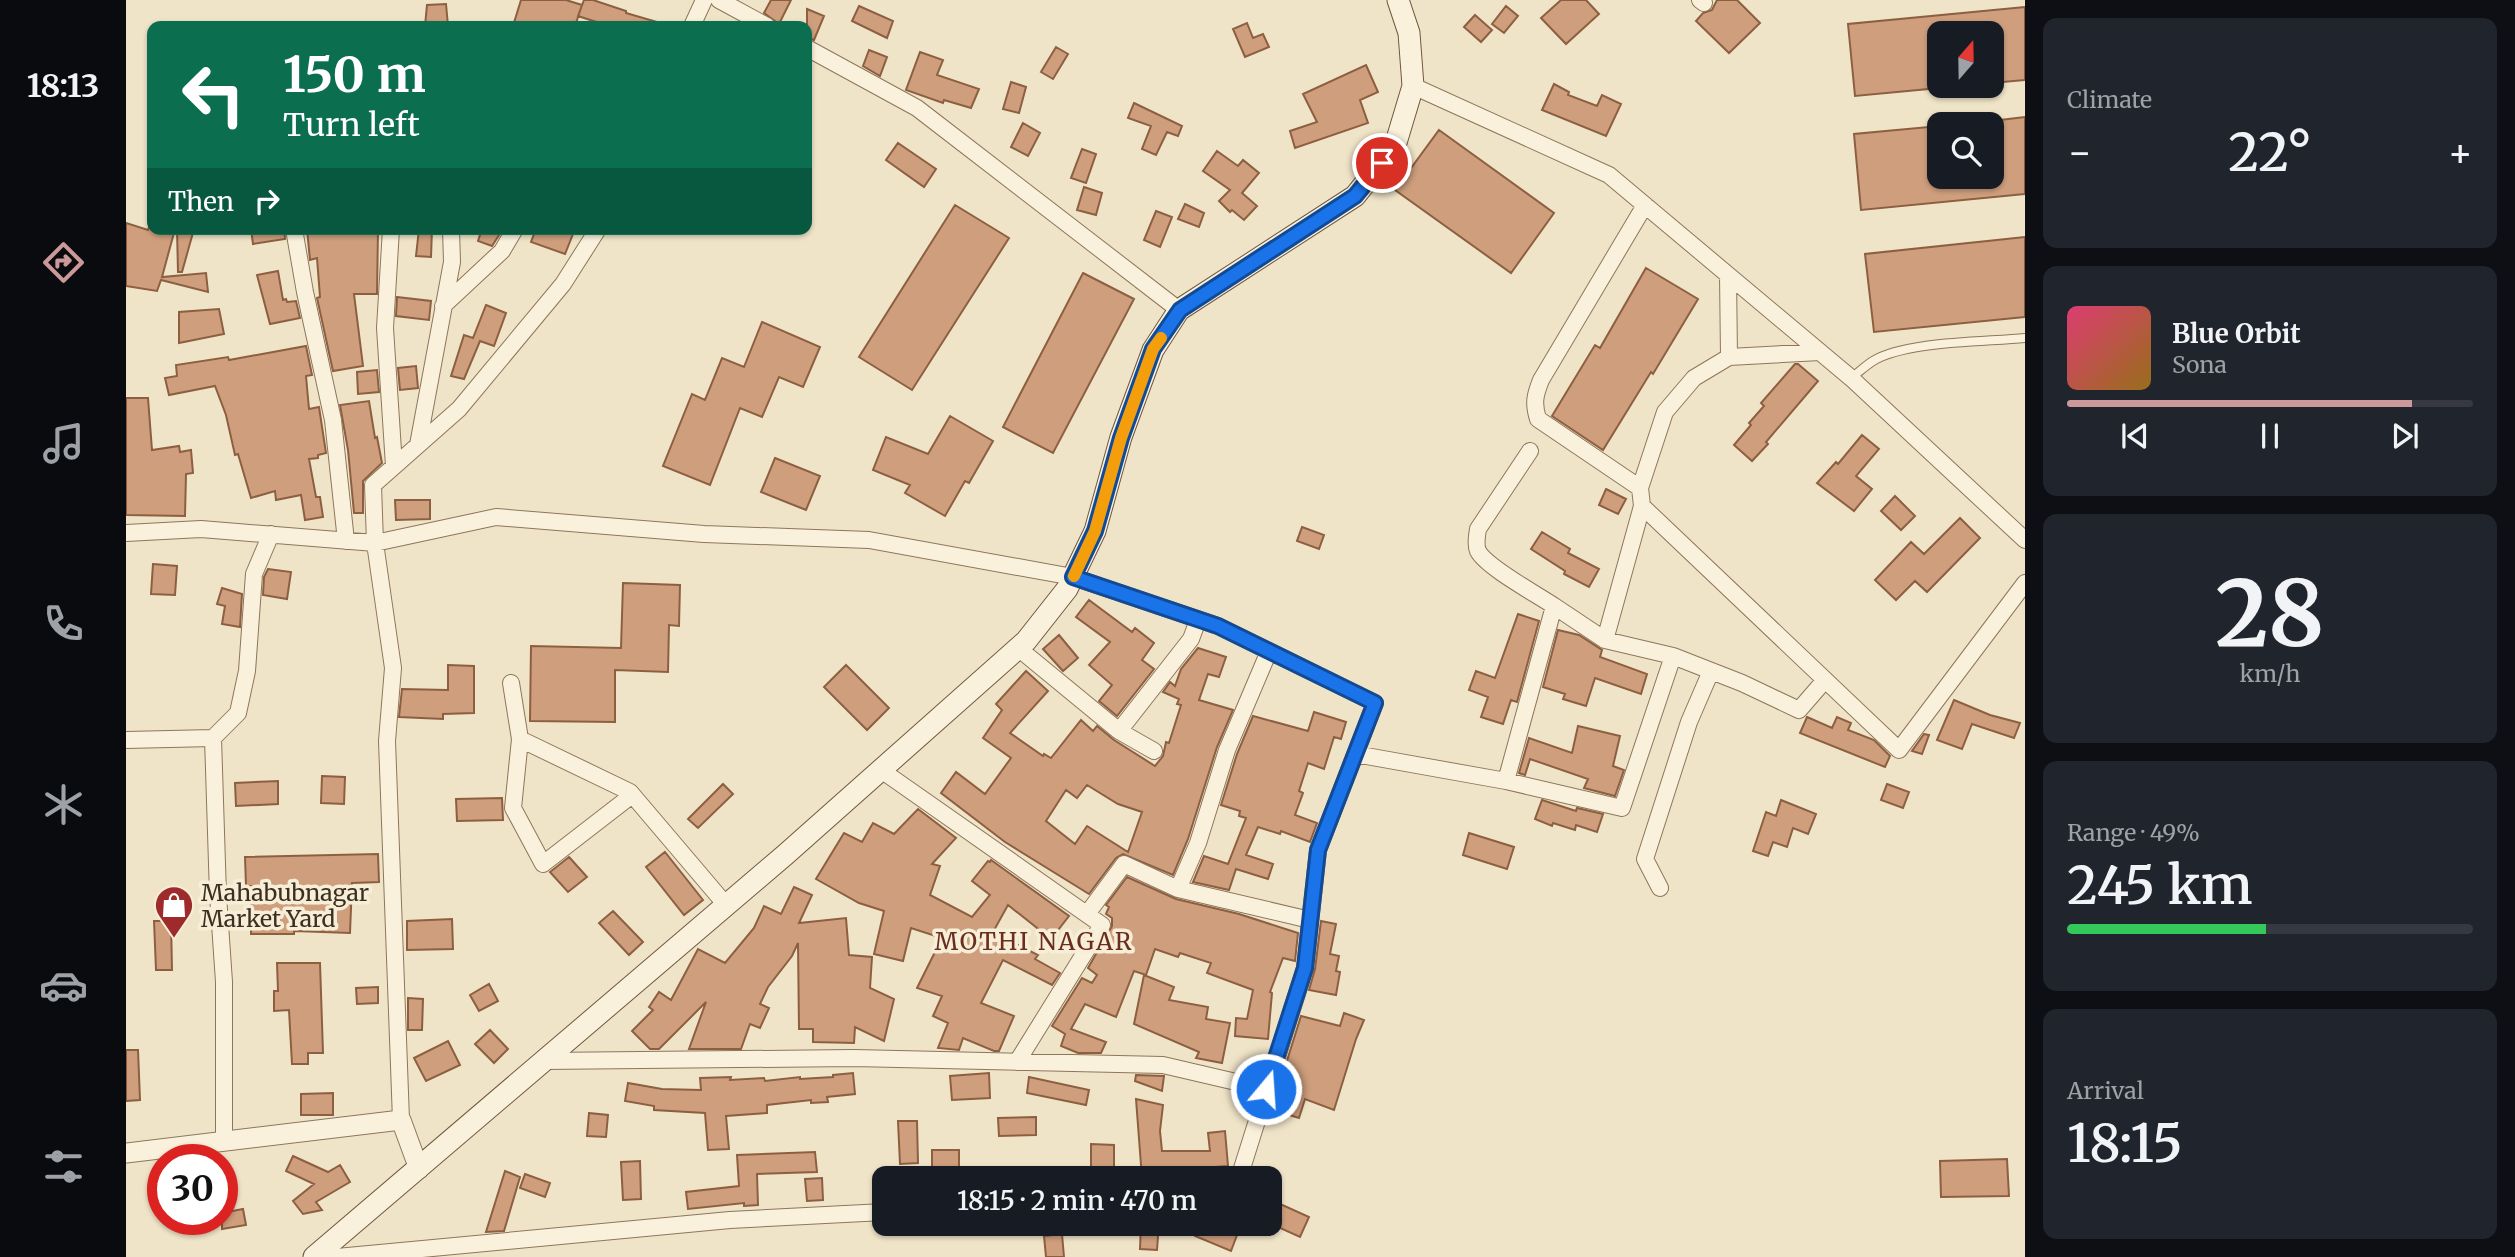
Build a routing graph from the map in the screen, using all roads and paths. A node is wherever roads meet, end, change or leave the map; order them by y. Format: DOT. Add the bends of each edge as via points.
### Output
graph roads {
  1 [pos="704,0"];
  2 [pos="719,0"];
  3 [pos="1398,0"];
  4 [pos="694,21"];
  5 [pos="758,21"];
  6 [pos="812,51"];
  7 [pos="1413,86"];
  8 [pos="1645,205"];
  9 [pos="295,235"];
  10 [pos="391,235"];
  11 [pos="452,235"];
  12 [pos="511,235"];
  13 [pos="594,235"];
  14 [pos="1728,275"];
  15 [pos="443,306"];
  16 [pos="1180,310"];
  17 [pos="2025,338"];
  18 [pos="1820,352"];
  19 [pos="1729,357"];
  20 [pos="1851,378"];
  21 [pos="418,445"];
  22 [pos="1530,451"];
  23 [pos="394,466"];
  24 [pos="1640,488"];
  25 [pos="1643,506"];
  26 [pos="126,533"];
  27 [pos="271,534"];
  28 [pos="2025,540"];
  29 [pos="346,541"];
  30 [pos="375,543"];
  31 [pos="1073,577"];
  32 [pos="2025,583"];
  33 [pos="1554,606"];
  34 [pos="1198,620"];
  35 [pos="1605,640"];
  36 [pos="1018,648"];
  37 [pos="1269,651"];
  38 [pos="1673,656"];
  39 [pos="1711,671"];
  40 [pos="1825,680"];
  41 [pos="511,683"];
  42 [pos="1119,731"];
  43 [pos="213,738"];
  44 [pos="520,739"];
  45 [pos="126,740"];
  46 [pos="1154,751"];
  47 [pos="1355,754"];
  48 [pos="881,770"];
  49 [pos="1506,781"];
  50 [pos="630,792"];
  51 [pos="1660,888"];
  52 [pos="1178,889"];
  53 [pos="726,905"];
  54 [pos="1087,914"];
  55 [pos="1310,920"];
  56 [pos="543,1061"];
  57 [pos="1017,1062"];
  58 [pos="1266,1089"];
  59 [pos="401,1121"];
  60 [pos="224,1141"];
  61 [pos="126,1153"];
  62 [pos="1243,1166"];
  63 [pos="419,1169"];
  64 [pos="872,1213"];
  65 [pos="314,1257"];
  66 [pos="337,1257"];
  1 -- 4 [label="street"];
  2 -- 5 [label="street"];
  3 -- 7 [label="main road" via="1409,33"];
  6 -- 16 [label="street" via="916,108"];
  7 -- 8 [label="street" via="1609,175"];
  7 -- 16 [label="main road" via="1395,146 1355,196"];
  8 -- 14 [label="street"];
  8 -- 24 [label="street" via="1541,380 1534,407 1538,419"];
  9 -- 29 [label="street" via="333,420"];
  10 -- 23 [label="street" via="385,328"];
  11 -- 15 [label="street"];
  12 -- 15 [label="street" via="502,251"];
  13 -- 21 [label="street" via="563,284 459,409"];
  14 -- 18 [label="street"];
  14 -- 19 [label="street"];
  15 -- 21 [label="street"];
  16 -- 31 [label="main road" via="1153,349 1095,531"];
  17 -- 20 [label="lane" via="1902,350 1872,361"];
  18 -- 19 [label="street"];
  18 -- 20 [label="street"];
  19 -- 24 [label="street" via="1694,378 1665,412"];
  20 -- 28 [label="street"];
  21 -- 23 [label="street"];
  22 -- 33 [label="street" via="1478,529 1476,542 1488,562"];
  23 -- 30 [label="street" via="373,485"];
  24 -- 25 [label="street"];
  25 -- 35 [label="street"];
  25 -- 40 [label="street"];
  26 -- 27 [label="street" via="201,529"];
  27 -- 29 [label="street"];
  27 -- 43 [label="street" via="254,574 247,671 238,713"];
  29 -- 30 [label="street"];
  30 -- 31 [label="street" via="496,517 704,534 869,540"];
  30 -- 59 [label="street" via="393,668 387,741"];
  31 -- 34 [label="street"];
  31 -- 36 [label="main road"];
  32 -- 40 [label="street" via="1899,750"];
  33 -- 35 [label="street"];
  33 -- 49 [label="street"];
  34 -- 37 [label="street"];
  34 -- 42 [label="street" via="1191,639"];
  35 -- 38 [label="street"];
  36 -- 42 [label="street"];
  36 -- 48 [label="main road"];
  37 -- 47 [label="street" via="1375,703"];
  37 -- 52 [label="street" via="1227,750 1198,843"];
  38 -- 39 [label="street"];
  38 -- 49 [label="street" via="1622,808"];
  39 -- 40 [label="street" via="1799,710"];
  39 -- 51 [label="street" via="1689,722 1645,859"];
  41 -- 44 [label="street"];
  42 -- 46 [label="street"];
  43 -- 45 [label="street"];
  43 -- 60 [label="street" via="224,982"];
  44 -- 50 [label="street"];
  44 -- 50 [label="street" via="513,808 543,864"];
  47 -- 49 [label="street"];
  47 -- 55 [label="street" via="1318,850"];
  48 -- 53 [label="main road"];
  48 -- 54 [label="street"];
  50 -- 53 [label="street"];
  52 -- 54 [label="street" via="1124,864"];
  52 -- 55 [label="street"];
  53 -- 56 [label="main road"];
  54 -- 57 [label="street" via="1102,925"];
  55 -- 58 [label="street" via="1305,968"];
  56 -- 57 [label="street" via="855,1058"];
  56 -- 63 [label="main road"];
  57 -- 58 [label="street" via="1163,1065"];
  58 -- 62 [label="street"];
  59 -- 60 [label="street"];
  59 -- 63 [label="street"];
  60 -- 61 [label="street"];
  63 -- 65 [label="main road"];
  64 -- 66 [label="street" via="730,1220"];
}
